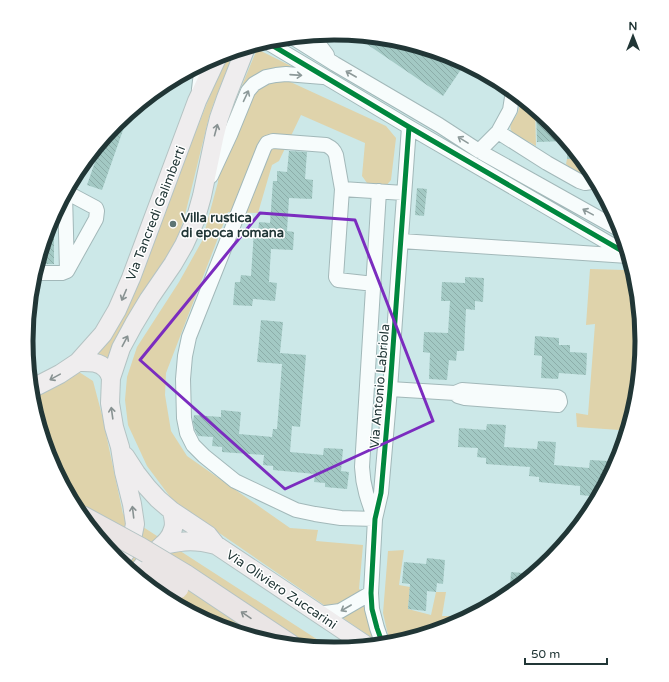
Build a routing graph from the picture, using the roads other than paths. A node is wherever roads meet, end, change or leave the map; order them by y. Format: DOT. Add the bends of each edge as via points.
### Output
graph roads {
  1 [pos="316,40"];
  2 [pos="299,42"];
  3 [pos="273,46"];
  4 [pos="243,54"];
  5 [pos="214,64"];
  6 [pos="335,64"];
  7 [pos="201,71"];
  8 [pos="325,77"];
  9 [pos="512,97"];
  10 [pos="198,101"];
  11 [pos="408,126"];
  12 [pos="498,132"];
  13 [pos="479,151"];
  14 [pos="591,182"];
  15 [pos="342,189"];
  16 [pos="379,191"];
  17 [pos="404,193"];
  18 [pos="70,195"];
  19 [pos="202,196"];
  20 [pos="66,204"];
  21 [pos="613,226"];
  22 [pos="401,241"];
  23 [pos="622,252"];
  24 [pos="624,256"];
  25 [pos="67,271"];
  26 [pos="41,273"];
  27 [pos="374,284"];
  28 [pos="78,362"];
  29 [pos="111,378"];
  30 [pos="37,386"];
  31 [pos="390,389"];
  32 [pos="455,393"];
  33 [pos="120,447"];
  34 [pos="172,511"];
  35 [pos="375,519"];
  36 [pos="93,523"];
  37 [pos="164,545"];
  38 [pos="216,545"];
  39 [pos="120,553"];
  40 [pos="123,556"];
  41 [pos="140,571"];
  42 [pos="182,582"];
  43 [pos="371,593"];
  44 [pos="318,614"];
  45 [pos="235,625"];
  46 [pos="276,637"];
  47 [pos="381,639"];
  48 [pos="360,641"];
  1 -- 6 [label="street"];
  2 -- 6 [label="street"];
  3 -- 8 [label="street"];
  19 -- 4 [label="main road, one-way" via="219,118"];
  5 -- 10 [label="main road, Via Tancredi Galimberti"];
  13 -- 6 [label="street, one-way"];
  7 -- 10 [label="street"];
  8 -- 11 [label="street"];
  19 -- 8 [label="street, one-way" via="248,91 254,84 266,77 286,74"];
  9 -- 12 [label="street" via="510,110"];
  10 -- 28 [label="main road, Via Tancredi Galimberti, one-way" via="117,310 103,334"];
  11 -- 17 [label="street, Via Antonio Labriola"];
  11 -- 23 [label="street"];
  12 -- 13 [label="street"];
  12 -- 14 [label="street" via="547,164 579,181"];
  21 -- 13 [label="street, one-way"];
  15 -- 16 [label="street"];
  15 -- 27 [label="street" via="336,277 338,280"];
  15 -- 35 [label="street" via="336,155 331,147 273,141 265,145 189,337 185,356 184,418 193,445 235,481 296,510 341,518"];
  16 -- 17 [label="street"];
  16 -- 27 [label="street"];
  17 -- 22 [label="street, Via Antonio Labriola"];
  18 -- 25 [label="street" via="93,206 97,211 96,219"];
  29 -- 19 [label="main road, one-way" via="121,348 134,324 184,245 195,221"];
  20 -- 25 [label="street"];
  22 -- 24 [label="street"];
  22 -- 31 [label="street, Via Antonio Labriola"];
  25 -- 26 [label="street"];
  27 -- 35 [label="street" via="362,467 366,497"];
  28 -- 29 [label="main road" via="100,364 107,369"];
  28 -- 30 [label="main road, Via Tancredi Galimberti, one-way"];
  33 -- 29 [label="main road, one-way" via="110,403"];
  31 -- 32 [label="street"];
  31 -- 35 [label="street, Via Antonio Labriola" via="381,492"];
  32 -- 32 [label="street" via="466,398 558,405 560,402 557,397 466,390"];
  33 -- 34 [label="main road" via="147,487"];
  40 -- 33 [label="main road, one-way" via="132,539 135,524"];
  34 -- 37 [label="main road" via="174,525"];
  34 -- 38 [label="main road, Via Oliviero Zuccarini" via="208,536"];
  35 -- 43 [label="street, Via Antonio Labriola"];
  36 -- 42 [label="highway, bridge" via="140,548"];
  37 -- 38 [label="main road, Via Oliviero Zuccarini" via="189,540"];
  37 -- 41 [label="main road"];
  38 -- 44 [label="main road, Via Oliviero Zuccarini"];
  39 -- 42 [label="highway, bridge"];
  42 -- 45 [label="highway" via="209,608"];
  46 -- 42 [label="highway, one-way"];
  43 -- 44 [label="street, one-way" via="340,611"];
  43 -- 47 [label="street, Via Antonio Labriola" via="372,609"];
  44 -- 48 [label="main road, Via Oliviero Zuccarini"];
}
